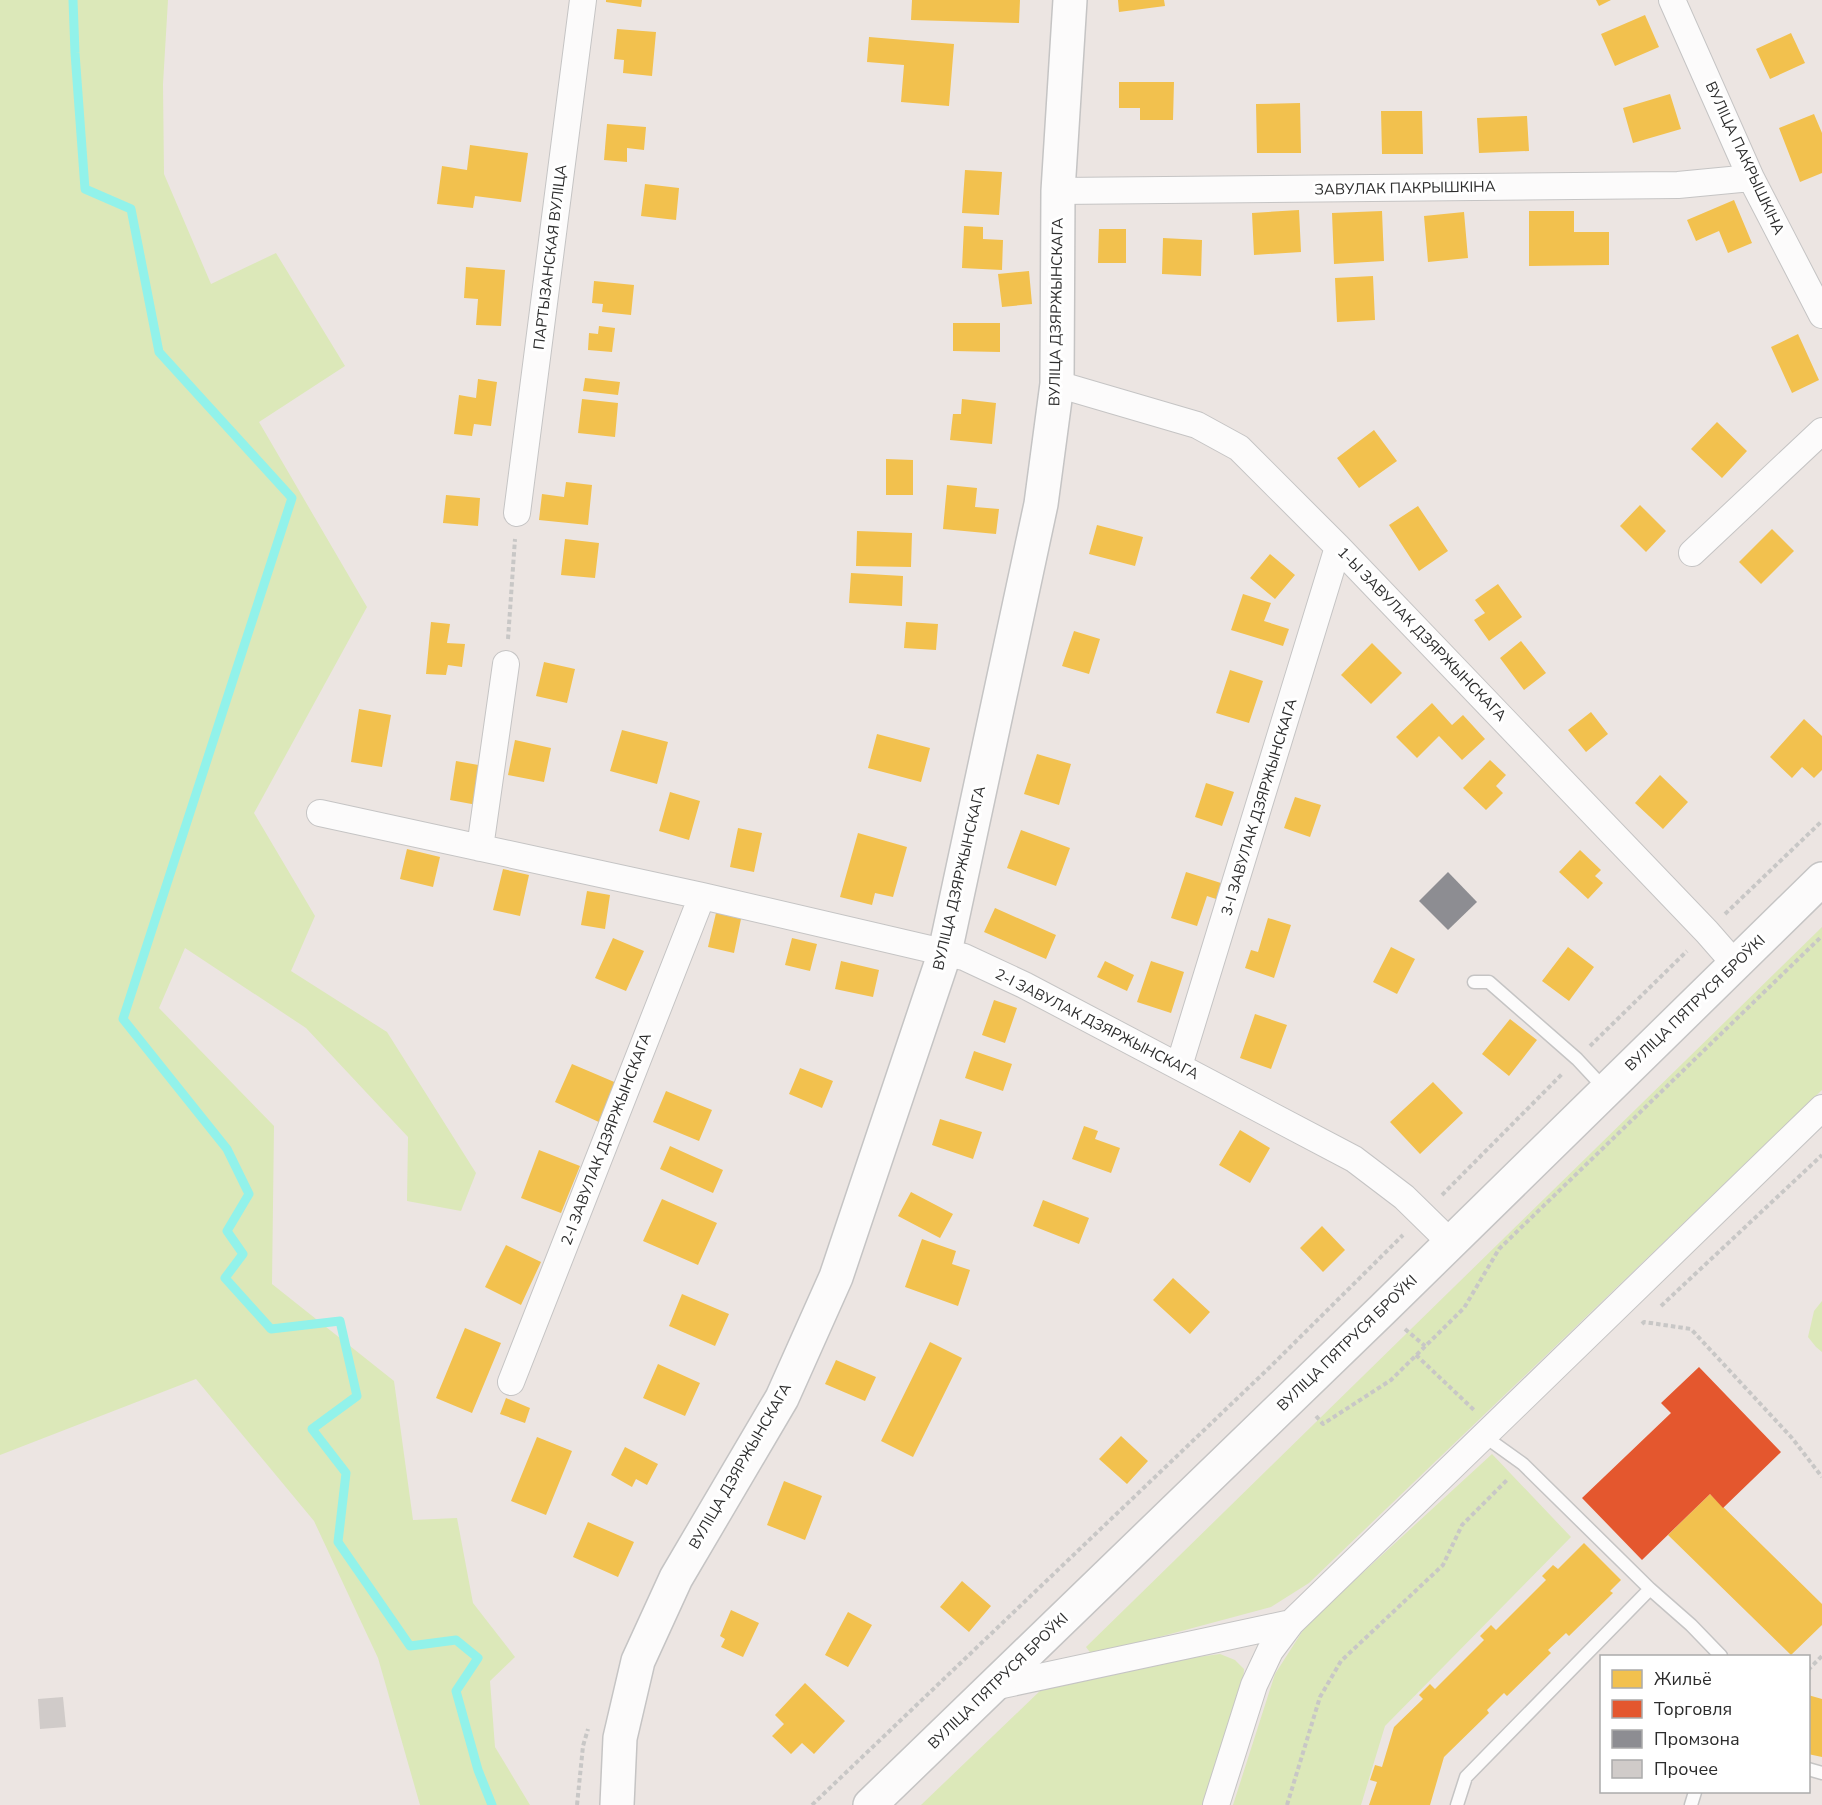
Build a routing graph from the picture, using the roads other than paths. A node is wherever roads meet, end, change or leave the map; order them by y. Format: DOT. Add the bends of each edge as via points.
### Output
graph roads {
  1 [pos="583,0"];
  2 [pos="1070,0"];
  3 [pos="1672,0"];
  4 [pos="1751,178"];
  5 [pos="1058,191"];
  6 [pos="1822,315"];
  7 [pos="1057,384"];
  8 [pos="1822,431"];
  9 [pos="517,513"];
  10 [pos="1338,547"];
  11 [pos="1692,553"];
  12 [pos="506,664"];
  13 [pos="320,813"];
  14 [pos="480,848"];
  15 [pos="1822,879"];
  16 [pos="702,896"];
  17 [pos="945,952"];
  18 [pos="1735,964"];
  19 [pos="1474,982"];
  20 [pos="1179,1066"];
  21 [pos="1606,1090"];
  22 [pos="1822,1108"];
  23 [pos="1450,1242"];
  24 [pos="511,1382"];
  25 [pos="1488,1432"];
  26 [pos="1650,1589"];
  27 [pos="1291,1623"];
  28 [pos="1720,1655"];
  29 [pos="993,1687"];
  30 [pos="617,1805"];
  31 [pos="870,1805"];
  32 [pos="1216,1805"];
  33 [pos="1457,1805"];
  1 -- 9 [label="street, ПАРТЫЗАНСКАЯ ВУЛІЦА"];
  2 -- 5 [label="street, ВУЛІЦА ДЗЯРЖЫНСКАГА"];
  3 -- 4 [label="street, ВУЛІЦА ПАКРЫШКІНА"];
  4 -- 5 [label="street, ЗАВУЛАК ПАКРЫШКІНА" via="1678,185"];
  4 -- 6 [label="street, ВУЛІЦА ПАКРЫШКІНА"];
  5 -- 7 [label="street, ВУЛІЦА ДЗЯРЖЫНСКАГА"];
  7 -- 10 [label="street, 1-Ы ЗАВУЛАК ДЗЯРЖЫНСКАГА" via="1197,425 1239,448"];
  7 -- 17 [label="street, ВУЛІЦА ДЗЯРЖЫНСКАГА" via="1041,504"];
  8 -- 11 [label="street"];
  10 -- 18 [label="street, 1-Ы ЗАВУЛАК ДЗЯРЖЫНСКАГА"];
  10 -- 20 [label="street, 3-І ЗАВУЛАК ДЗЯРЖЫНСКАГА"];
  12 -- 14 [label="street"];
  13 -- 14 [label="street, 2-І ЗАВУЛАК ДЗЯРЖЫНСКАГА"];
  14 -- 16 [label="street, 2-І ЗАВУЛАК ДЗЯРЖЫНСКАГА"];
  15 -- 18 [label="street, ВУЛІЦА ПЯТРУСЯ БРОЎКІ"];
  16 -- 17 [label="street, 2-І ЗАВУЛАК ДЗЯРЖЫНСКАГА"];
  16 -- 24 [label="street, 2-І ЗАВУЛАК ДЗЯРЖЫНСКАГА"];
  17 -- 20 [label="street, 2-І ЗАВУЛАК ДЗЯРЖЫНСКАГА" via="1024,985"];
  17 -- 30 [label="street, ВУЛІЦА ДЗЯРЖЫНСКАГА" via="836,1277 782,1398 676,1578 638,1661 620,1738"];
  18 -- 21 [label="street, ВУЛІЦА ПЯТРУСЯ БРОЎКІ"];
  19 -- 21 [label="lane" via="1489,982 1577,1059"];
  20 -- 23 [label="street, 2-І ЗАВУЛАК ДЗЯРЖЫНСКАГА" via="1354,1159 1404,1197"];
  21 -- 23 [label="street, ВУЛІЦА ПЯТРУСЯ БРОЎКІ"];
  22 -- 25 [label="street"];
  23 -- 29 [label="street, ВУЛІЦА ПЯТРУСЯ БРОЎКІ"];
  25 -- 26 [label="lane"];
  25 -- 27 [label="street"];
  26 -- 28 [label="lane"];
  26 -- 33 [label="lane" via="1466,1777"];
  27 -- 29 [label="street"];
  27 -- 32 [label="street" via="1270,1651 1254,1685"];
  29 -- 31 [label="street, ВУЛІЦА ПЯТРУСЯ БРОЎКІ"];
}
